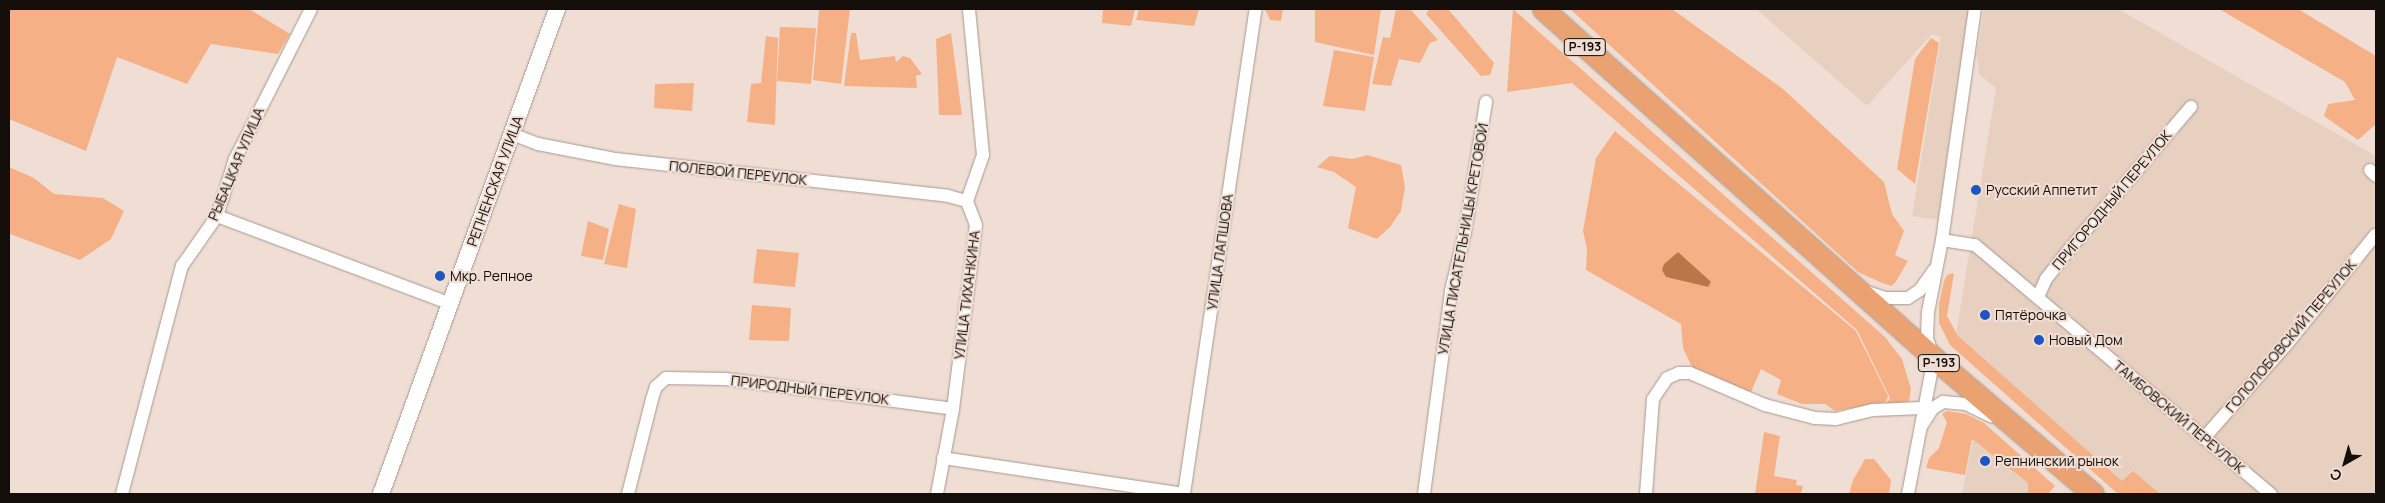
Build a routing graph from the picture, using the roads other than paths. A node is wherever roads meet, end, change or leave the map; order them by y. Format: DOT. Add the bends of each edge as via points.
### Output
graph roads {
  1 [pos="311,9"];
  2 [pos="557,9"];
  3 [pos="969,9"];
  4 [pos="1256,9"];
  5 [pos="1543,9"];
  6 [pos="1975,9"];
  7 [pos="1486,102"];
  8 [pos="2191,107"];
  9 [pos="512,134"];
  10 [pos="967,201"];
  11 [pos="217,216"];
  12 [pos="2376,234"];
  13 [pos="1942,240"];
  14 [pos="1938,264"];
  15 [pos="1841,277"];
  16 [pos="2038,297"];
  17 [pos="449,303"];
  18 [pos="1934,358"];
  19 [pos="1923,408"];
  20 [pos="953,409"];
  21 [pos="2013,427"];
  22 [pos="2204,438"];
  23 [pos="1916,444"];
  24 [pos="943,458"];
  25 [pos="122,494"];
  26 [pos="381,494"];
  27 [pos="628,494"];
  28 [pos="937,494"];
  29 [pos="1183,494"];
  30 [pos="1424,494"];
  31 [pos="1646,494"];
  32 [pos="1908,494"];
  33 [pos="2093,494"];
  34 [pos="2271,494"];
  1 -- 11 [label="street, РЫБАЦКАЯ УЛИЦА" via="236,159"];
  2 -- 9 [label="street, РЕПНЕНСКАЯ УЛИЦА"];
  3 -- 10 [label="street" via="983,155"];
  4 -- 29 [label="street, УЛИЦА ЛАПШОВА"];
  5 -- 15 [label="highway, Р-193"];
  6 -- 13 [label="street"];
  7 -- 30 [label="street, УЛИЦА ПИСАТЕЛЬНИЦЫ КРЕТОВОЙ" via="1465,232 1451,291"];
  8 -- 16 [label="street, ПРИГОРОДНЫЙ ПЕРЕУЛОК" via="2067,252 2046,279"];
  9 -- 10 [label="street, ПОЛЕВОЙ ПЕРЕУЛОК" via="538,144 616,159 948,196"];
  9 -- 17 [label="street, РЕПНЕНСКАЯ УЛИЦА"];
  10 -- 20 [label="street, УЛИЦА ТИХАНКИНА" via="976,225"];
  11 -- 17 [label="street"];
  11 -- 25 [label="street, РЫБАЦКАЯ УЛИЦА" via="182,266"];
  12 -- 22 [label="street, ГОЛОЛОБОВСКИЙ ПЕРЕУЛОК" via="2287,344"];
  13 -- 14 [label="street"];
  13 -- 16 [label="street, ТАМБОВСКИЙ ПЕРЕУЛОК" via="1975,245"];
  14 -- 15 [label="street" via="1920,290 1903,298 1878,296"];
  14 -- 18 [label="street" via="1927,326"];
  15 -- 18 [label="highway, Р-193"];
  16 -- 22 [label="street, ТАМБОВСКИЙ ПЕРЕУЛОК"];
  17 -- 26 [label="street, РЕПНЕНСКАЯ УЛИЦА"];
  18 -- 19 [label="street"];
  18 -- 21 [label="highway, Р-193"];
  19 -- 23 [label="street"];
  19 -- 31 [label="street" via="1872,410 1836,419 1815,418 1765,405 1690,374 1679,373 1667,378 1653,399"];
  20 -- 24 [label="street, УЛИЦА ТИХАНКИНА"];
  20 -- 27 [label="street, ПРИРОДНЫЙ ПЕРЕУЛОК" via="726,379 666,378 656,387 652,398"];
  21 -- 23 [label="street" via="1970,406 1943,402 1927,416"];
  21 -- 33 [label="highway, Р-193"];
  22 -- 34 [label="street, ТАМБОВСКИЙ ПЕРЕУЛОК"];
  23 -- 32 [label="street"];
  24 -- 28 [label="street, УЛИЦА ТИХАНКИНА"];
  24 -- 29 [label="street"];
}
